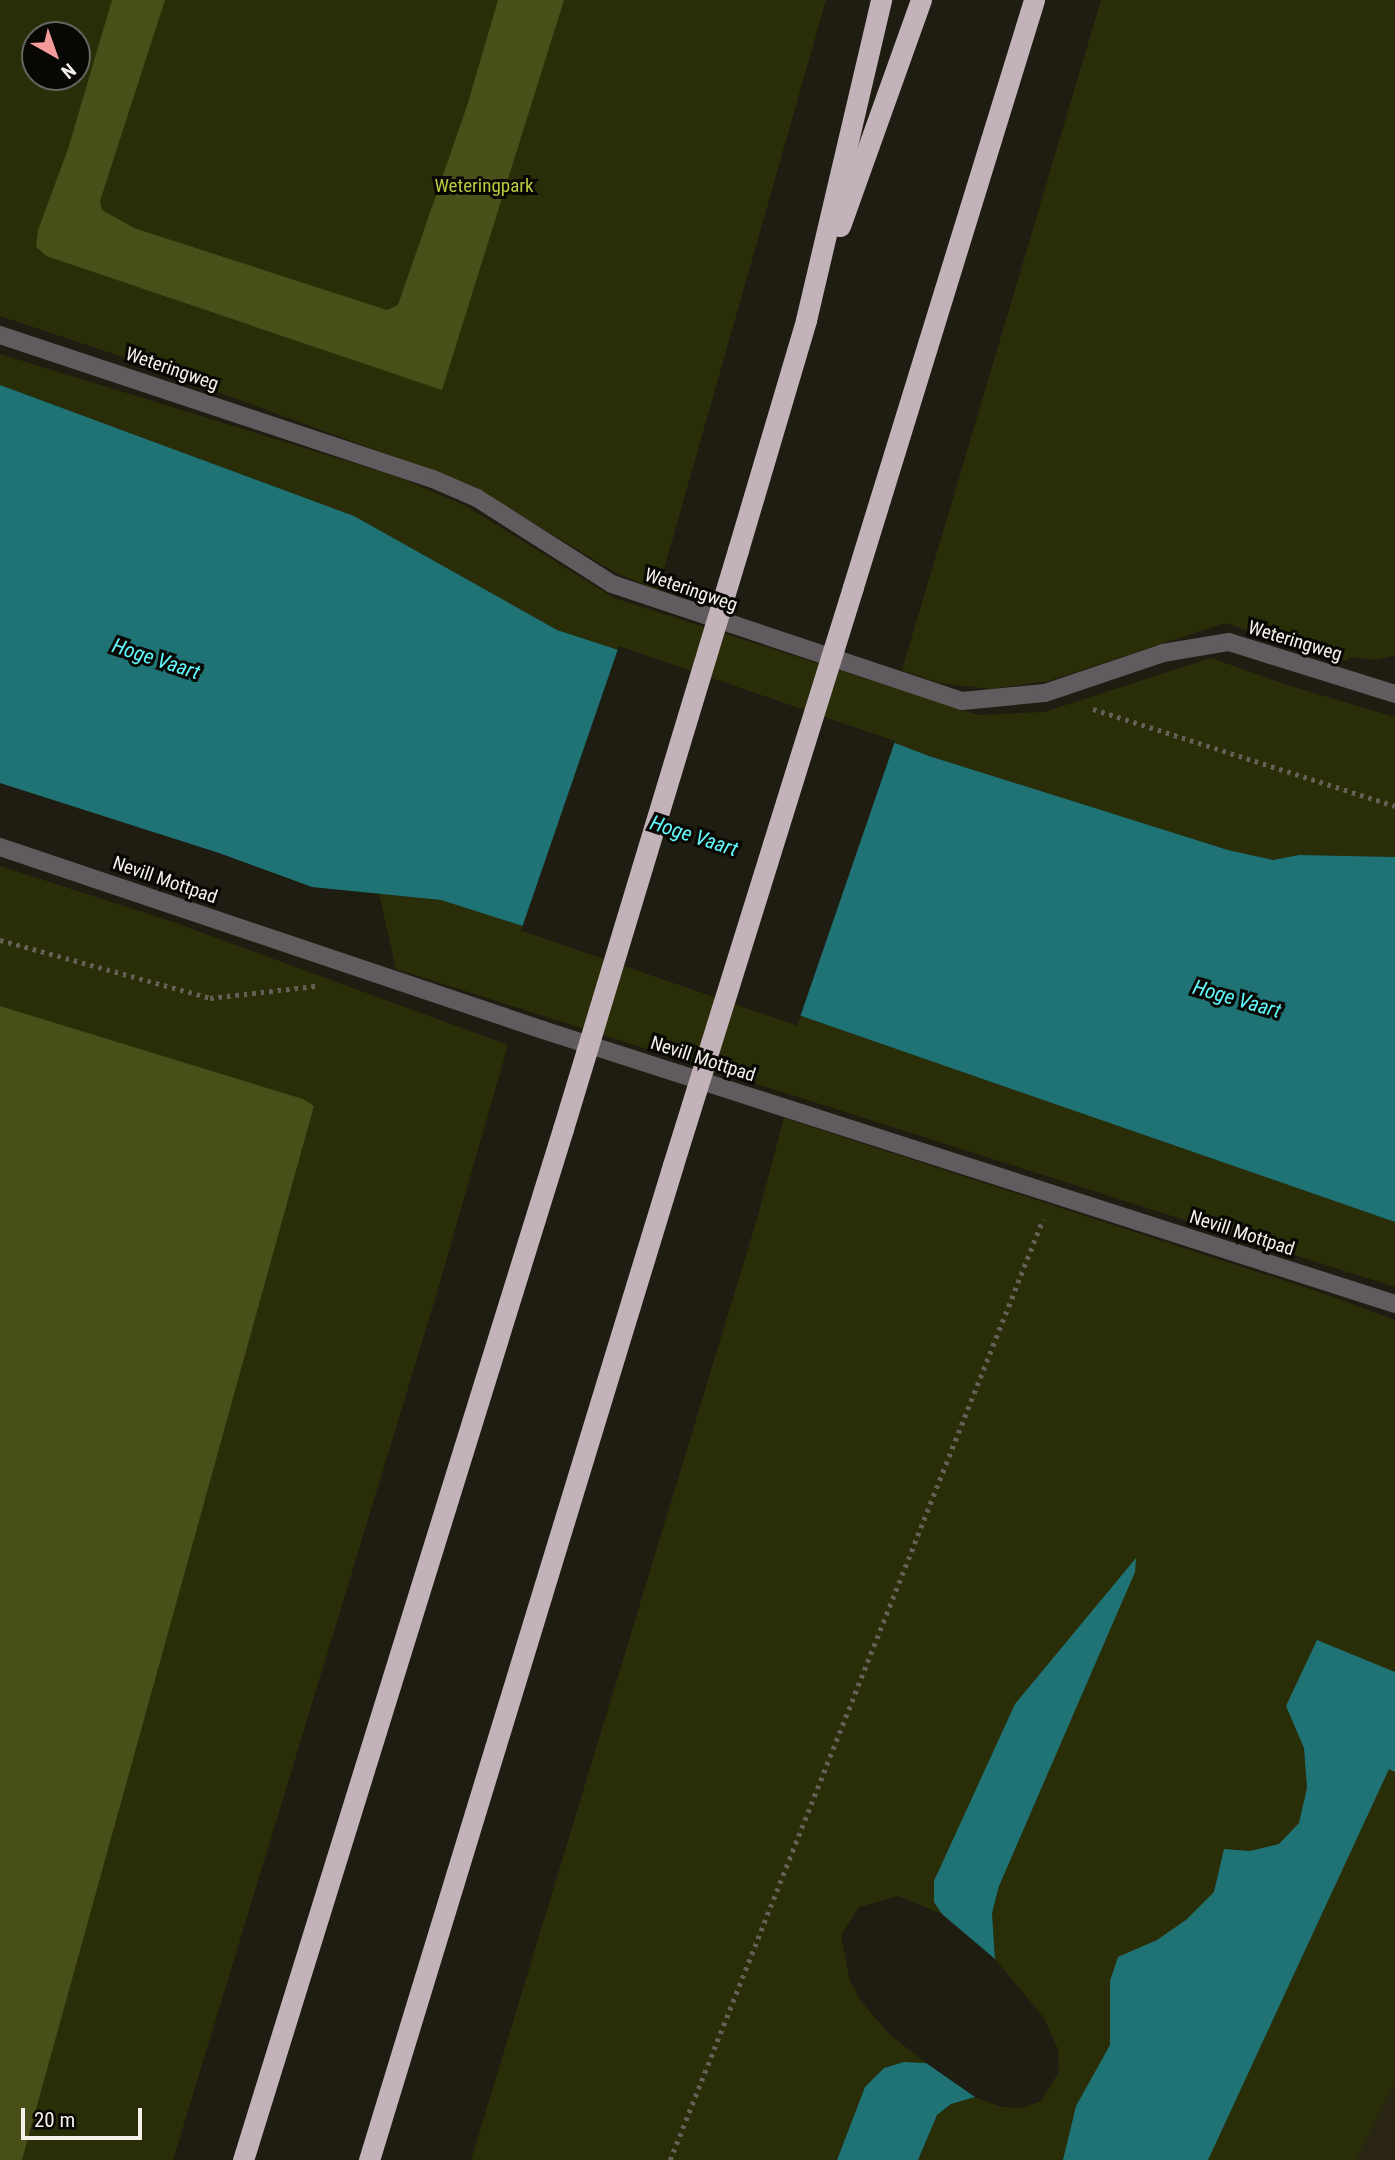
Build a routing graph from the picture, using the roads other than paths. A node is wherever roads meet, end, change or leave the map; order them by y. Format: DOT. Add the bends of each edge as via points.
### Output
graph roads {
  1 [pos="881,0"];
  2 [pos="921,0"];
  3 [pos="1034,0"];
  4 [pos="806,320"];
  5 [pos="0,335"];
  6 [pos="1395,694"];
  7 [pos="0,847"];
  8 [pos="1395,1304"];
  9 [pos="243,2160"];
  10 [pos="369,2160"];
  1 -- 4 [label="highway"];
  2 -- 4 [label="highway"];
  3 -- 10 [label="highway, bridge"];
  4 -- 9 [label="highway, bridge" via="563,1129"];
  5 -- 6 [label="street, Weteringweg" via="433,480 477,498 611,584 962,701 1045,693 1163,653 1228,642"];
  7 -- 8 [label="street, Nevill Mottpad" via="556,1034"];
}
